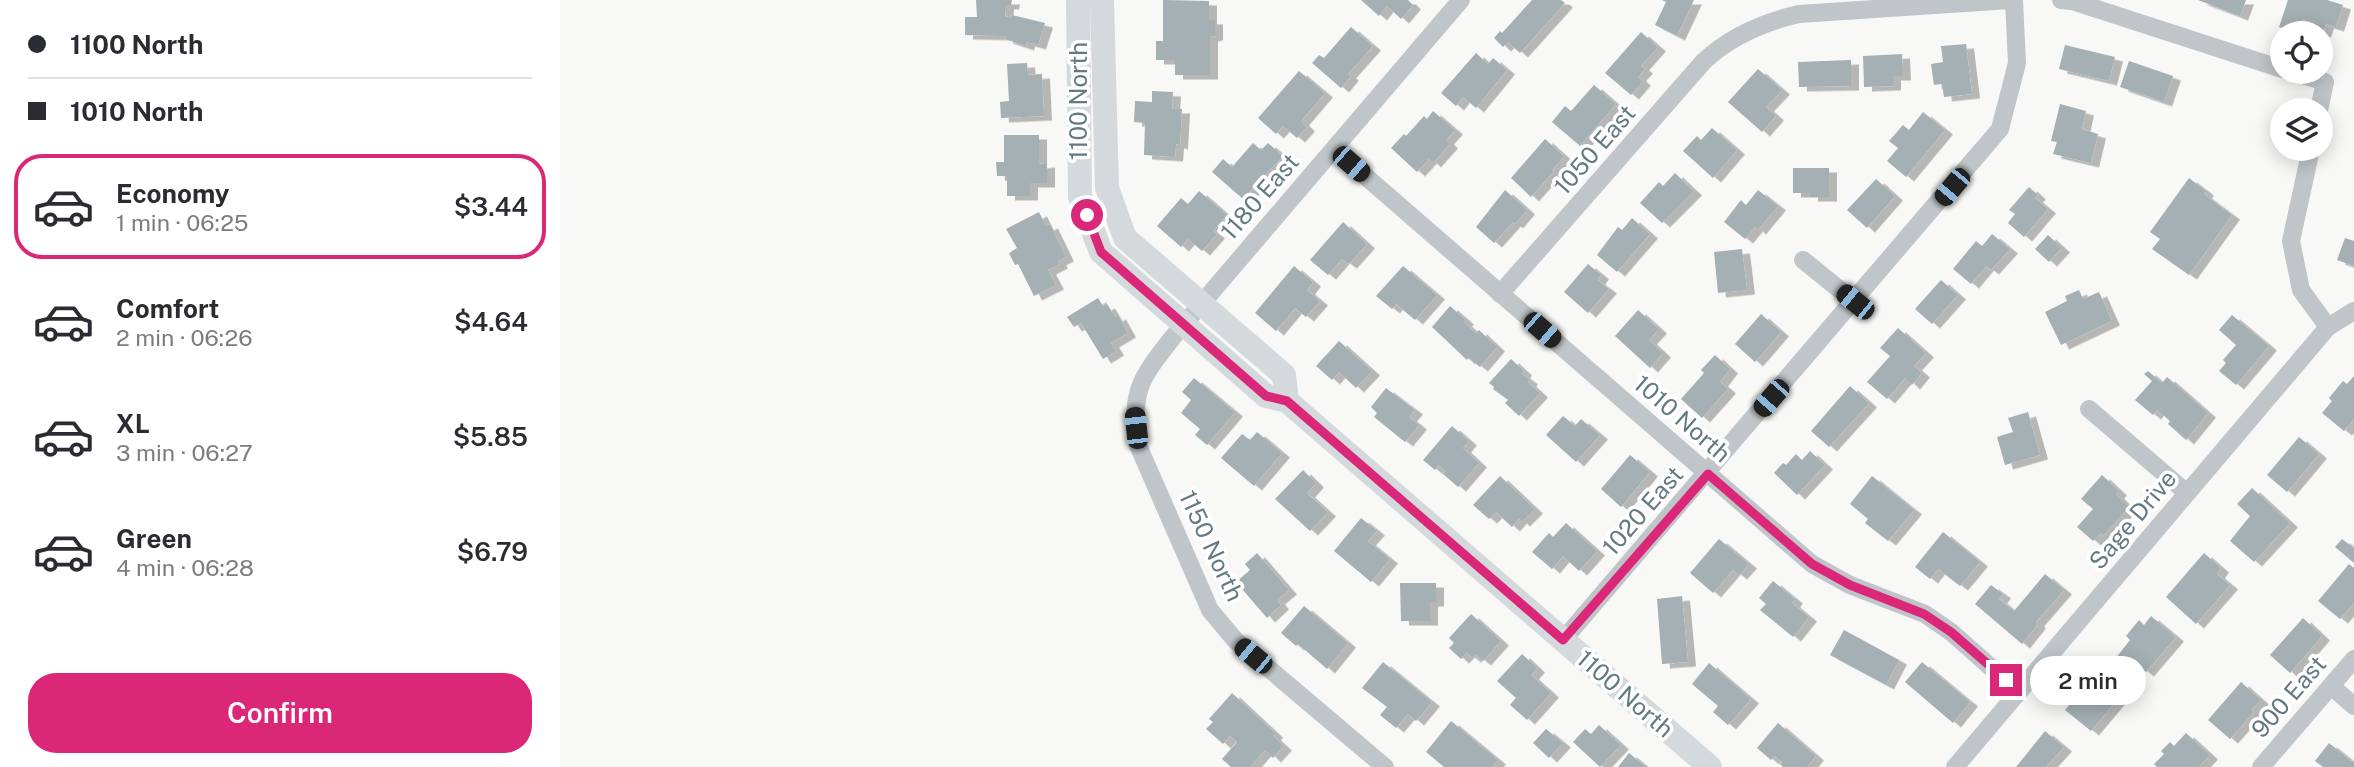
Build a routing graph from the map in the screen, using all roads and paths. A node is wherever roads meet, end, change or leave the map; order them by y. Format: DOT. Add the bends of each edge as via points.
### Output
graph roads {
  1 [pos="1079,0"];
  2 [pos="1102,0"];
  3 [pos="1461,0"];
  4 [pos="2012,0"];
  5 [pos="2061,0"];
  6 [pos="1834,6"];
  7 [pos="2270,64"];
  8 [pos="1334,149"];
  9 [pos="2308,161"];
  10 [pos="1803,260"];
  11 [pos="1500,294"];
  12 [pos="1855,302"];
  13 [pos="1201,304"];
  14 [pos="2354,311"];
  15 [pos="1184,324"];
  16 [pos="2328,327"];
  17 [pos="1287,401"];
  18 [pos="2089,409"];
  19 [pos="1137,443"];
  20 [pos="1708,474"];
  21 [pos="2187,493"];
  22 [pos="1563,640"];
  23 [pos="2354,659"];
  24 [pos="2331,686"];
  25 [pos="2019,692"];
  26 [pos="2354,706"];
  27 [pos="1385,767"];
  28 [pos="1710,767"];
  29 [pos="1955,767"];
  30 [pos="2261,767"];
  1 -- 15 [label="street, 1100 North" via="1080,197 1101,252"];
  2 -- 13 [label="street, 1100 North" via="1107,188 1125,237"];
  3 -- 8 [label="street, 1180 East"];
  4 -- 6 [label="street, 1050 East"];
  4 -- 12 [label="street, 1020 East" via="2017,62 2000,129"];
  5 -- 7 [label="street"];
  6 -- 11 [label="street, 1050 East" via="1773,20 1728,41 1704,61"];
  8 -- 11 [label="street, 1010 North"];
  8 -- 13 [label="street, 1180 East"];
  9 -- 16 [label="street" via="2291,241 2301,290"];
  10 -- 12 [label="street"];
  11 -- 20 [label="street, 1010 North"];
  12 -- 20 [label="street, 1020 East"];
  13 -- 15 [label="street, 1180 East"];
  13 -- 17 [label="street, 1100 North" via="1284,375"];
  14 -- 16 [label="street, Sage Drive"];
  15 -- 17 [label="street, 1100 North" via="1266,396"];
  15 -- 19 [label="street, 1180 East" via="1145,373 1135,397"];
  16 -- 21 [label="street, Sage Drive"];
  17 -- 22 [label="street, 1100 North"];
  18 -- 21 [label="street"];
  19 -- 27 [label="street, 1150 North" via="1210,610 1235,640"];
  20 -- 22 [label="street, 1020 East"];
  20 -- 25 [label="street, 1010 North" via="1812,564 1850,585 1924,614"];
  21 -- 25 [label="street, Sage Drive"];
  22 -- 28 [label="street, 1100 North"];
  23 -- 24 [label="street, 900 East"];
  24 -- 26 [label="street"];
  24 -- 30 [label="street, 900 East"];
  25 -- 29 [label="street, Sage Drive"];
}
